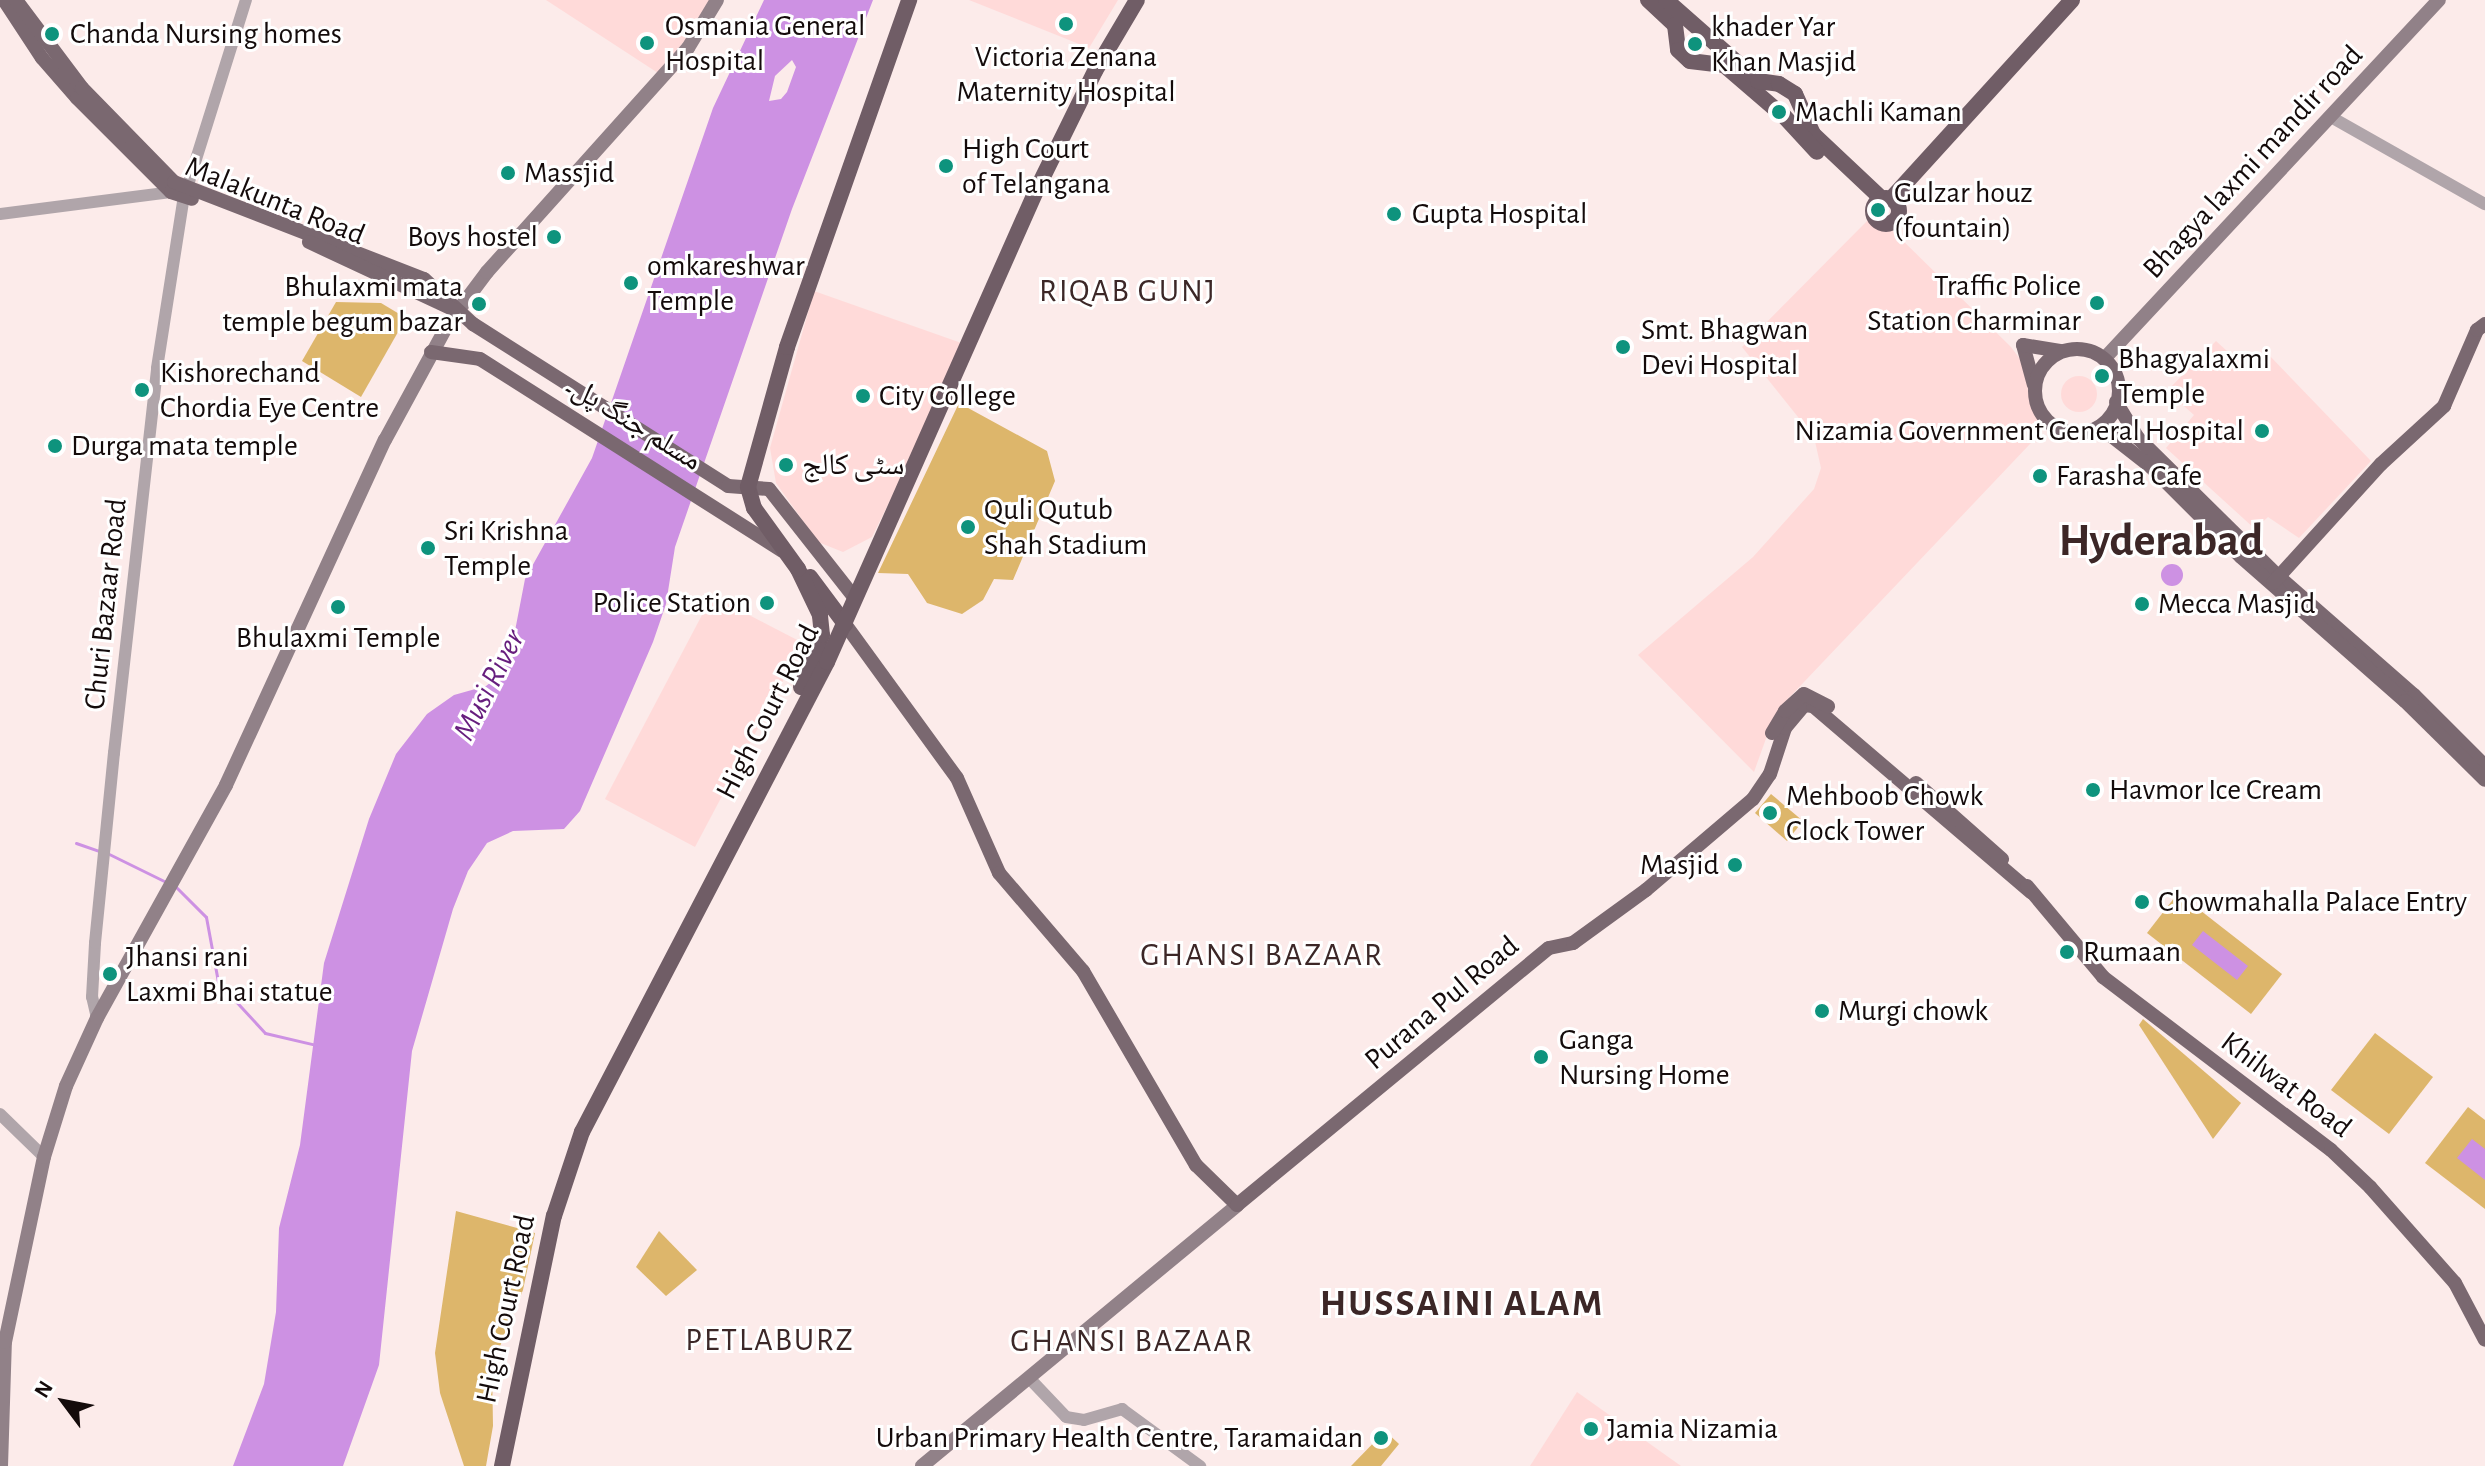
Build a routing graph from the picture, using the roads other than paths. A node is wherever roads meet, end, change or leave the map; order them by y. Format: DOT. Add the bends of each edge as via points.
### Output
graph roads {
  1 [pos="4,0"];
  2 [pos="16,0"];
  3 [pos="246,0"];
  4 [pos="717,0"];
  5 [pos="909,0"];
  6 [pos="1137,0"];
  7 [pos="1648,0"];
  8 [pos="1666,0"];
  9 [pos="2072,0"];
  10 [pos="2439,0"];
  11 [pos="1678,19"];
  12 [pos="1755,85"];
  13 [pos="2331,117"];
  14 [pos="181,192"];
  15 [pos="1883,201"];
  16 [pos="2485,204"];
  17 [pos="0,214"];
  18 [pos="457,311"];
  19 [pos="2485,324"];
  20 [pos="491,336"];
  21 [pos="2064,351"];
  22 [pos="431,352"];
  23 [pos="480,359"];
  24 [pos="2104,359"];
  25 [pos="2034,389"];
  26 [pos="2116,402"];
  27 [pos="2100,427"];
  28 [pos="748,487"];
  29 [pos="795,564"];
  30 [pos="2274,580"];
  31 [pos="854,597"];
  32 [pos="845,624"];
  33 [pos="873,661"];
  34 [pos="827,662"];
  35 [pos="1776,748"];
  36 [pos="2485,766"];
  37 [pos="2485,780"];
  38 [pos="1743,804"];
  39 [pos="2031,892"];
  40 [pos="97,1018"];
  41 [pos="0,1114"];
  42 [pos="44,1157"];
  43 [pos="1237,1205"];
  44 [pos="2485,1340"];
  45 [pos="1030,1379"];
  46 [pos="1,1466"];
  47 [pos="495,1466"];
  48 [pos="502,1466"];
  49 [pos="922,1466"];
  50 [pos="1200,1466"];
  1 -- 14 [label="main road, Malakunta Road" via="68,89"];
  2 -- 14 [label="main road" via="82,88"];
  3 -- 14 [label="street, Churi Bazaar Road"];
  4 -- 18 [label="main road" via="688,48"];
  5 -- 28 [label="highway" via="787,347"];
  6 -- 31 [label="highway, High Court Road" via="1036,191"];
  7 -- 11 [label="highway"];
  8 -- 11 [label="highway"];
  9 -- 15 [label="highway"];
  10 -- 13 [label="main road, Bhagya laxmi mandir road"];
  11 -- 12 [label="highway"];
  11 -- 12 [label="highway" via="1673,43 1690,61 1724,65"];
  12 -- 15 [label="highway" via="1794,132"];
  12 -- 15 [label="highway" via="1779,84 1795,94 1813,134"];
  13 -- 16 [label="street"];
  13 -- 24 [label="main road, Bhagya laxmi mandir road"];
  14 -- 17 [label="street"];
  14 -- 18 [label="main road, مسلم جنگ پل۔" via="424,279"];
  14 -- 40 [label="street, Churi Bazaar Road" via="104,853 92,997"];
  18 -- 20 [label="main road, مسلم جنگ پل۔"];
  18 -- 22 [label="main road"];
  19 -- 30 [label="main road" via="2477,330 2444,406"];
  20 -- 23 [label="main road"];
  20 -- 28 [label="main road, مسلم جنگ پل۔" via="728,486"];
  21 -- 24 [label="main road" via="2082,349"];
  21 -- 25 [label="main road" via="2042,367"];
  21 -- 25 [label="main road" via="2023,345"];
  22 -- 23 [label="main road"];
  22 -- 40 [label="main road" via="226,785"];
  23 -- 29 [label="main road, مسلم جنگ پل۔" via="720,508"];
  24 -- 26 [label="main road" via="2119,387"];
  25 -- 27 [label="main road" via="2037,405 2061,430 2075,433"];
  26 -- 27 [label="main road"];
  26 -- 30 [label="main road" via="2138,438"];
  27 -- 30 [label="main road"];
  28 -- 29 [label="highway, High Court Road" via="754,508"];
  28 -- 31 [label="main road" via="769,489"];
  29 -- 32 [label="highway"];
  29 -- 47 [label="highway, High Court Road" via="820,615 822,635 814,661 575,1127 546,1217"];
  30 -- 36 [label="main road" via="2414,695"];
  30 -- 37 [label="main road"];
  31 -- 32 [label="highway, High Court Road"];
  32 -- 33 [label="main road"];
  32 -- 34 [label="highway, High Court Road"];
  33 -- 34 [label="main road" via="851,647"];
  33 -- 43 [label="main road" via="957,778 999,873 1083,971 1196,1165"];
  34 -- 48 [label="highway, High Court Road" via="582,1132 554,1216"];
  35 -- 38 [label="main road, Purana Pul Road" via="1770,774"];
  35 -- 39 [label="main road, Khilwat Road" via="1797,710 1813,706"];
  38 -- 39 [label="main road, Khilwat Road" via="1776,724 1804,694 1830,708 2023,877"];
  38 -- 43 [label="main road, Purana Pul Road" via="1646,890 1573,943 1549,948"];
  39 -- 44 [label="main road, Khilwat Road" via="2103,977 2331,1150 2370,1187 2455,1283"];
  40 -- 42 [label="main road" via="66,1086"];
  41 -- 42 [label="street"];
  42 -- 46 [label="main road" via="5,1342"];
  43 -- 45 [label="main road"];
  45 -- 49 [label="main road"];
  45 -- 50 [label="street" via="1066,1417 1084,1420 1122,1409"];
}
